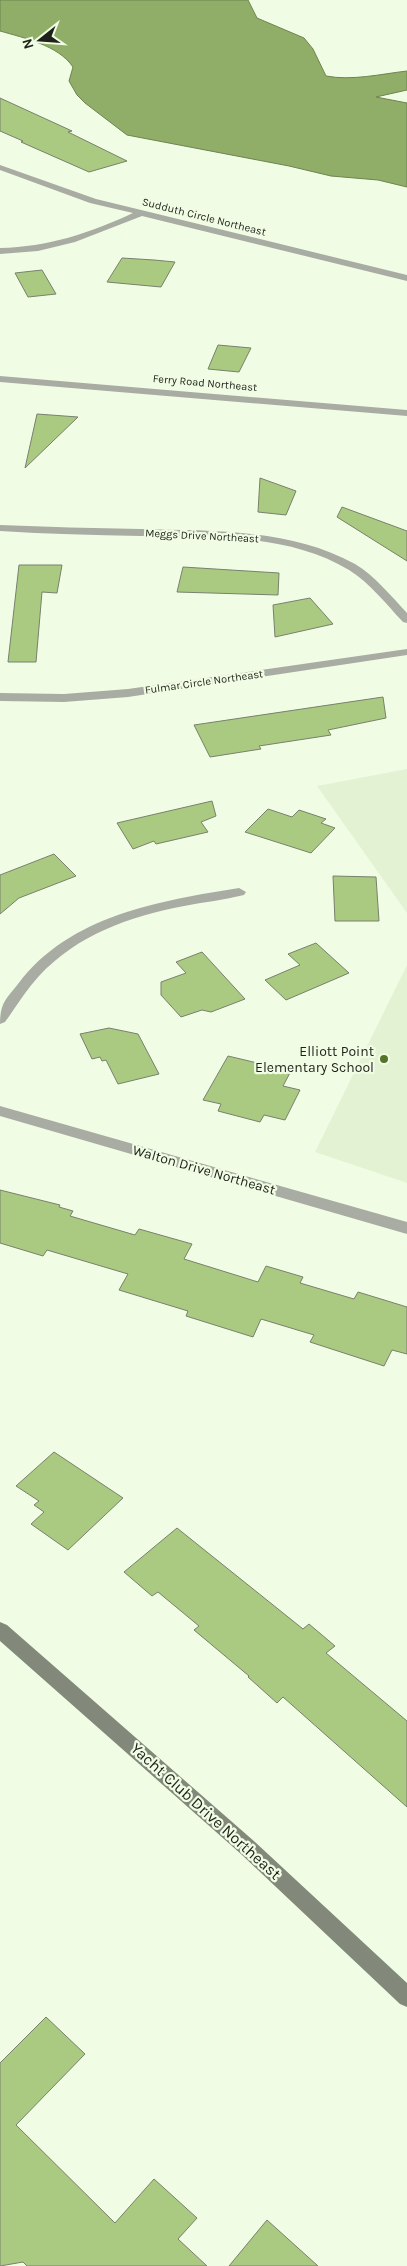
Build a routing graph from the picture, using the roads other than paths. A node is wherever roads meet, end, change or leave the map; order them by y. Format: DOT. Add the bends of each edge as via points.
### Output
graph roads {
  1 [pos="0,167"];
  2 [pos="141,213"];
  3 [pos="0,251"];
  4 [pos="407,278"];
  5 [pos="0,379"];
  6 [pos="407,413"];
  7 [pos="0,528"];
  8 [pos="407,620"];
  9 [pos="407,652"];
  10 [pos="0,698"];
  11 [pos="239,892"];
  12 [pos="0,1019"];
  13 [pos="0,1111"];
  14 [pos="407,1228"];
  15 [pos="0,1630"];
  16 [pos="407,1997"];
  1 -- 2 [label="street, Sudduth Circle Northeast" via="58,190"];
  2 -- 3 [label="street" via="102,232 70,242"];
  2 -- 4 [label="street, Sudduth Circle Northeast"];
  5 -- 6 [label="street, Ferry Road Northeast"];
  7 -- 8 [label="street, Meggs Drive Northeast" via="227,535 294,544 353,568 372,582"];
  9 -- 10 [label="street, Fulmar Circle Northeast" via="128,693"];
  11 -- 12 [label="street" via="153,908 99,926 49,958"];
  13 -- 14 [label="street, Walton Drive Northeast"];
  15 -- 16 [label="street, Yacht Club Drive Northeast" via="248,1848"];
}
